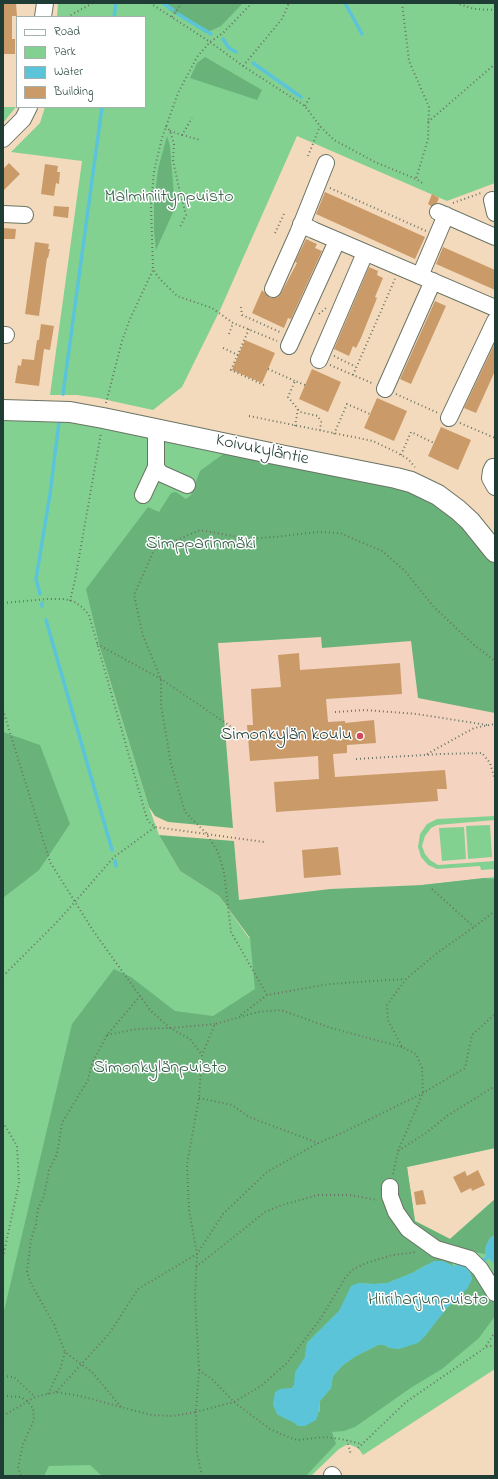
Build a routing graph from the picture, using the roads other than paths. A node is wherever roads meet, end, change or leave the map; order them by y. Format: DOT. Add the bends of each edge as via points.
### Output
graph roads {
  1 [pos="45,3"];
  2 [pos="43,16"];
  3 [pos="28,108"];
  4 [pos="3,139"];
  5 [pos="326,163"];
  6 [pos="3,214"];
  7 [pos="25,215"];
  8 [pos="301,224"];
  9 [pos="495,237"];
  10 [pos="337,240"];
  11 [pos="365,253"];
  12 [pos="426,278"];
  13 [pos="273,289"];
  14 [pos="495,308"];
  15 [pos="495,321"];
  16 [pos="289,346"];
  17 [pos="319,360"];
  18 [pos="385,389"];
  19 [pos="3,410"];
  20 [pos="449,418"];
  21 [pos="156,429"];
  22 [pos="156,467"];
  23 [pos="495,467"];
  24 [pos="187,485"];
  25 [pos="495,487"];
  26 [pos="144,495"];
  27 [pos="495,552"];
  28 [pos="390,1186"];
  29 [pos="495,1293"];
  1 -- 2 [label="street"];
  3 -- 4 [label="street" via="23,119"];
  5 -- 8 [label="street"];
  6 -- 7 [label="street"];
  8 -- 10 [label="street"];
  8 -- 13 [label="street"];
  9 -- 12 [label="street" via="444,211"];
  10 -- 11 [label="street"];
  10 -- 16 [label="street"];
  11 -- 12 [label="street"];
  11 -- 17 [label="street"];
  12 -- 14 [label="street"];
  12 -- 18 [label="street"];
  15 -- 20 [label="street"];
  19 -- 21 [label="main road, Koivukyläntie" via="104,412"];
  21 -- 22 [label="street"];
  21 -- 27 [label="main road, Koivukyläntie" via="411,482 438,495 458,510"];
  22 -- 24 [label="street" via="160,472"];
  22 -- 26 [label="street"];
  23 -- 25 [label="street" via="490,478"];
  28 -- 29 [label="street" via="392,1203 408,1228 436,1249 470,1259 480,1269"];
}
